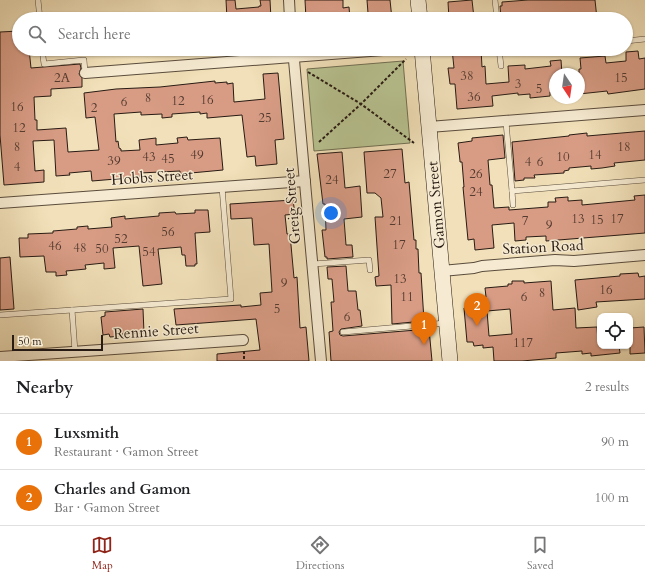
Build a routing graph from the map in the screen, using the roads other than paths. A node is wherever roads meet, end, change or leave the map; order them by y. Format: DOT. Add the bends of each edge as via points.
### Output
graph roads {
  1 [pos="38,0"];
  2 [pos="289,0"];
  3 [pos="418,0"];
  4 [pos="495,0"];
  5 [pos="39,12"];
  6 [pos="290,12"];
  7 [pos="419,12"];
  8 [pos="496,12"];
  9 [pos="645,39"];
  10 [pos="633,40"];
  11 [pos="43,56"];
  12 [pos="262,56"];
  13 [pos="293,56"];
  14 [pos="423,56"];
  15 [pos="500,56"];
  16 [pos="501,66"];
  17 [pos="85,73"];
  18 [pos="645,110"];
  19 [pos="506,122"];
  20 [pos="429,127"];
  21 [pos="645,180"];
  22 [pos="306,181"];
  23 [pos="222,187"];
  24 [pos="512,191"];
  25 [pos="0,203"];
  26 [pos="513,205"];
  27 [pos="645,255"];
  28 [pos="313,264"];
  29 [pos="370,270"];
  30 [pos="442,271"];
  31 [pos="72,310"];
  32 [pos="0,316"];
  33 [pos="447,323"];
  34 [pos="343,332"];
  35 [pos="243,340"];
  36 [pos="73,355"];
  37 [pos="0,357"];
  38 [pos="321,361"];
  39 [pos="450,361"];
  1 -- 5 [label="lane"];
  2 -- 6 [label="street"];
  3 -- 7 [label="street"];
  4 -- 8 [label="lane"];
  9 -- 10 [label="lane"];
  11 -- 17 [label="lane" via="44,64 84,60"];
  12 -- 17 [label="street"];
  13 -- 22 [label="street, Greig Street"];
  14 -- 20 [label="street, Gamon Street"];
  15 -- 16 [label="lane"];
  18 -- 19 [label="street"];
  19 -- 20 [label="street"];
  19 -- 24 [label="lane"];
  20 -- 30 [label="street, Gamon Street"];
  21 -- 24 [label="lane"];
  22 -- 23 [label="street, Hobbs Street"];
  22 -- 28 [label="street, Greig Street"];
  23 -- 25 [label="street, Hobbs Street"];
  23 -- 31 [label="lane" via="231,299"];
  24 -- 26 [label="lane"];
  27 -- 30 [label="street, Station Road" via="554,260"];
  28 -- 29 [label="lane" via="369,260"];
  28 -- 38 [label="street, Greig Street"];
  30 -- 33 [label="street, Gamon Street"];
  31 -- 32 [label="lane"];
  31 -- 36 [label="lane"];
  33 -- 34 [label="lane"];
  33 -- 39 [label="street, Gamon Street"];
  35 -- 36 [label="street, Rennie Street"];
  36 -- 37 [label="street, Rennie Street"];
}
